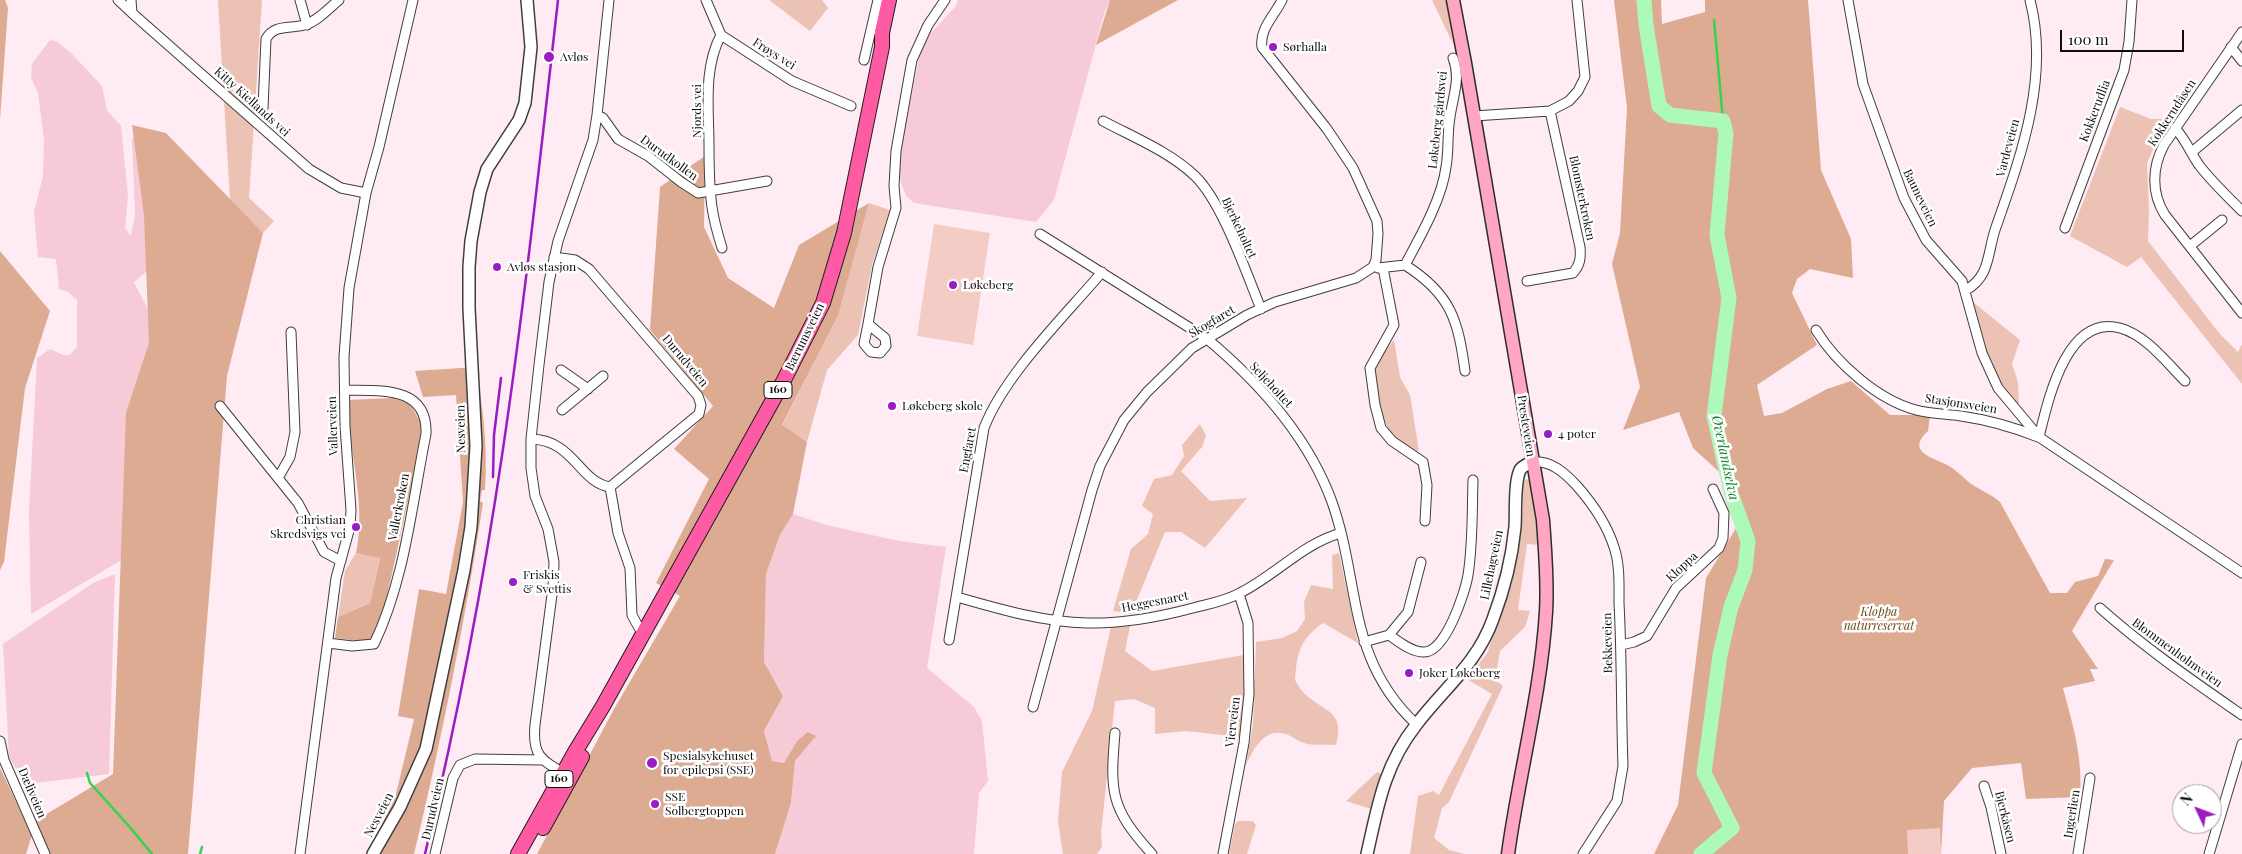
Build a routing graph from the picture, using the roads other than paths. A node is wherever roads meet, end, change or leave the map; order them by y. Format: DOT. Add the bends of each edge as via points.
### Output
graph roads {
  1 [pos="118,0"];
  2 [pos="131,0"];
  3 [pos="300,0"];
  4 [pos="339,0"];
  5 [pos="413,0"];
  6 [pos="527,0"];
  7 [pos="609,0"];
  8 [pos="706,0"];
  9 [pos="878,0"];
  10 [pos="889,0"];
  11 [pos="897,0"];
  12 [pos="945,0"];
  13 [pos="1282,0"];
  14 [pos="1453,0"];
  15 [pos="1577,0"];
  16 [pos="1848,0"];
  17 [pos="2030,0"];
  18 [pos="2132,0"];
  19 [pos="132,13"];
  20 [pos="307,25"];
  21 [pos="2242,32"];
  22 [pos="722,35"];
  23 [pos="882,47"];
  24 [pos="2231,47"];
  25 [pos="1453,58"];
  26 [pos="864,60"];
  27 [pos="2242,61"];
  28 [pos="851,106"];
  29 [pos="263,108"];
  30 [pos="2242,110"];
  31 [pos="1550,111"];
  32 [pos="597,115"];
  33 [pos="1474,116"];
  34 [pos="1104,121"];
  35 [pos="2175,128"];
  36 [pos="2192,152"];
  37 [pos="766,182"];
  38 [pos="709,190"];
  39 [pos="366,194"];
  40 [pos="2242,211"];
  41 [pos="2222,220"];
  42 [pos="2065,228"];
  43 [pos="1040,234"];
  44 [pos="2190,246"];
  45 [pos="722,248"];
  46 [pos="554,257"];
  47 [pos="1404,265"];
  48 [pos="1373,267"];
  49 [pos="1383,268"];
  50 [pos="1102,272"];
  51 [pos="1527,281"];
  52 [pos="1966,290"];
  53 [pos="1261,309"];
  54 [pos="2242,313"];
  55 [pos="868,324"];
  56 [pos="1816,330"];
  57 [pos="291,332"];
  58 [pos="1206,338"];
  59 [pos="561,370"];
  60 [pos="1465,371"];
  61 [pos="603,376"];
  62 [pos="2185,381"];
  63 [pos="588,389"];
  64 [pos="344,390"];
  65 [pos="220,406"];
  66 [pos="562,410"];
  67 [pos="2039,437"];
  68 [pos="532,439"];
  69 [pos="1532,462"];
  70 [pos="278,478"];
  71 [pos="1473,480"];
  72 [pos="610,487"];
  73 [pos="1713,489"];
  74 [pos="1425,521"];
  75 [pos="1341,533"];
  76 [pos="341,561"];
  77 [pos="1421,562"];
  78 [pos="2242,573"];
  79 [pos="1239,594"];
  80 [pos="957,597"];
  81 [pos="2100,608"];
  82 [pos="1058,621"];
  83 [pos="639,628"];
  84 [pos="1389,635"];
  85 [pos="949,640"];
  86 [pos="1364,642"];
  87 [pos="328,643"];
  88 [pos="1621,645"];
  89 [pos="1033,707"];
  90 [pos="2242,714"];
  91 [pos="1416,724"];
  92 [pos="1115,733"];
  93 [pos="0,742"];
  94 [pos="2242,744"];
  95 [pos="543,760"];
  96 [pos="567,775"];
  97 [pos="2090,778"];
  98 [pos="1984,786"];
  99 [pos="1222,853"];
  100 [pos="45,854"];
  101 [pos="300,854"];
  102 [pos="373,854"];
  103 [pos="435,854"];
  104 [pos="518,854"];
  105 [pos="526,854"];
  106 [pos="1152,854"];
  107 [pos="1366,854"];
  108 [pos="1508,854"];
  109 [pos="1583,854"];
  110 [pos="2001,854"];
  111 [pos="2078,854"];
  112 [pos="2209,854"];
  1 -- 19 [label="street, Kitty Kiellands vei"];
  2 -- 19 [label="street"];
  3 -- 20 [label="street"];
  4 -- 20 [label="street"];
  5 -- 39 [label="street, Vallerveien"];
  6 -- 102 [label="street, Nesveien" via="531,47 525,103 519,120 485,174 470,247 469,308 476,446 464,570 426,749 400,807"];
  7 -- 32 [label="street"];
  8 -- 22 [label="street"];
  9 -- 26 [label="street"];
  10 -- 23 [label="main road, Bærumsveien / 160"];
  11 -- 23 [label="main road, Bærumsveien / 160"];
  12 -- 55 [label="street" via="928,25 912,60 896,151 896,208 878,267"];
  13 -- 48 [label="street" via="1261,41 1267,54 1317,115 1353,168 1377,222 1378,250"];
  14 -- 33 [label="main road, Presteveien"];
  15 -- 31 [label="street" via="1585,76 1583,85 1568,101"];
  16 -- 52 [label="street, Bauneveien" via="1863,84 1904,198 1926,240 1957,273"];
  17 -- 52 [label="street, Vardeveien" via="2035,63 2027,131 1982,278"];
  18 -- 42 [label="street, Kokkerudlia" via="2124,70"];
  19 -- 39 [label="street, Kitty Kiellands vei" via="309,169 341,188"];
  20 -- 29 [label="street" via="270,32 266,47"];
  21 -- 24 [label="street, Kokkerudåsen"];
  22 -- 28 [label="street, Frøys vei" via="792,81"];
  22 -- 38 [label="street, Njords vei" via="710,67"];
  23 -- 96 [label="main road, Bærumsveien / 160" via="844,233 823,303 783,382 604,706 593,734"];
  24 -- 27 [label="street"];
  24 -- 35 [label="street, Kokkerudåsen"];
  25 -- 47 [label="street, Løkeberg gårdsvei" via="1458,80 1443,182"];
  30 -- 36 [label="street"];
  31 -- 33 [label="street"];
  31 -- 51 [label="street, Blomsterkroken" via="1581,257 1573,273"];
  32 -- 38 [label="street, Durudkollen" via="618,138 688,187 698,193"];
  32 -- 46 [label="street" via="593,140"];
  33 -- 69 [label="main road, Presteveien"];
  34 -- 53 [label="street, Bjerkeholtet" via="1194,176 1220,215"];
  35 -- 36 [label="street"];
  35 -- 44 [label="street, Kokkerudåsen" via="2160,153 2155,174 2156,196 2165,215"];
  36 -- 40 [label="street" via="2208,177"];
  37 -- 38 [label="street"];
  38 -- 45 [label="street, Njords vei" via="714,225"];
  39 -- 64 [label="street, Vallerveien" via="349,288"];
  41 -- 44 [label="street"];
  43 -- 50 [label="street, Seljeholtet"];
  44 -- 54 [label="street, Kokkerudåsen"];
  46 -- 68 [label="street"];
  46 -- 72 [label="street, Durudveien" via="576,260 589,269 698,396 701,405 699,414"];
  47 -- 49 [label="street"];
  47 -- 60 [label="street" via="1424,279 1449,306 1460,336"];
  48 -- 49 [label="street"];
  48 -- 53 [label="street, Skogfaret" via="1346,282 1299,294"];
  49 -- 74 [label="street" via="1394,325 1370,368 1375,405 1381,428 1392,441 1423,462 1427,485"];
  50 -- 58 [label="street, Seljeholtet"];
  50 -- 80 [label="street, Engfaret" via="1022,365 991,409 984,428 965,532"];
  52 -- 67 [label="street, Bauneveien" via="1990,373 1998,388"];
  53 -- 58 [label="street, Skogfaret"];
  56 -- 67 [label="street, Stasjonsveien" via="1858,378 1898,403 1916,410 2001,423"];
  57 -- 70 [label="street" via="295,432 290,457"];
  58 -- 75 [label="street, Seljeholtet" via="1259,388 1303,440 1326,488"];
  58 -- 82 [label="street, Skogfaret" via="1136,404 1106,453 1092,490"];
  59 -- 63 [label="street"];
  61 -- 63 [label="street"];
  62 -- 67 [label="street" via="2134,335 2121,328 2098,328 2082,338 2065,359 2055,380"];
  63 -- 66 [label="street"];
  64 -- 76 [label="street, Vallerveien" via="351,510"];
  64 -- 87 [label="street, Vallerkroken" via="396,392 410,398 423,412 427,422 396,578 379,633 374,644"];
  65 -- 70 [label="street"];
  67 -- 78 [label="street, Stasjonsveien"];
  68 -- 72 [label="street" via="554,444 570,454 596,482"];
  68 -- 95 [label="street" via="531,468 535,496 548,530 554,562 533,738 534,747"];
  69 -- 88 [label="street, Bekkeveien" via="1548,464 1568,476 1609,533 1617,562"];
  69 -- 91 [label="street, Lillehagveien" via="1523,466 1519,475 1509,565 1493,621 1473,660"];
  69 -- 108 [label="main road, Presteveien" via="1544,529 1546,611"];
  70 -- 76 [label="street" via="298,503 324,552"];
  71 -- 84 [label="street" via="1468,575 1444,639 1432,651 1423,653"];
  72 -- 83 [label="street" via="618,533 630,568 632,615"];
  73 -- 88 [label="street, Kloppa" via="1724,513 1719,548 1676,588 1647,636"];
  75 -- 79 [label="street, Heggesnaret" via="1312,543 1262,581"];
  75 -- 86 [label="street, Seljeholtet"];
  76 -- 87 [label="street, Vallerveien"];
  77 -- 84 [label="street" via="1408,612"];
  79 -- 82 [label="street, Heggesnaret" via="1135,620"];
  79 -- 99 [label="street, Vierveien" via="1248,623 1250,677 1244,743"];
  80 -- 82 [label="street, Heggesnaret"];
  80 -- 85 [label="street, Engfaret"];
  81 -- 90 [label="street, Blommenholmveien" via="2179,672"];
  82 -- 89 [label="street, Skogfaret"];
  84 -- 86 [label="street"];
  86 -- 91 [label="street, Seljeholtet" via="1387,692"];
  87 -- 101 [label="street, Vallerveien"];
  88 -- 109 [label="street, Bekkeveien" via="1621,786 1612,812"];
  91 -- 107 [label="street, Lillehagveien" via="1385,777"];
  92 -- 106 [label="street" via="1112,774 1115,800 1127,822"];
  93 -- 100 [label="street, Dæliveien" via="4,760"];
  94 -- 112 [label="street"];
  95 -- 96 [label="street"];
  95 -- 103 [label="street, Durudveien" via="475,759 460,765 453,778"];
  96 -- 104 [label="main road, Bærumsveien / 160"];
  96 -- 105 [label="main road, Bærumsveien / 160"];
  97 -- 111 [label="street, Ingerlien"];
  98 -- 110 [label="street, Bjerkåsen"];
}
